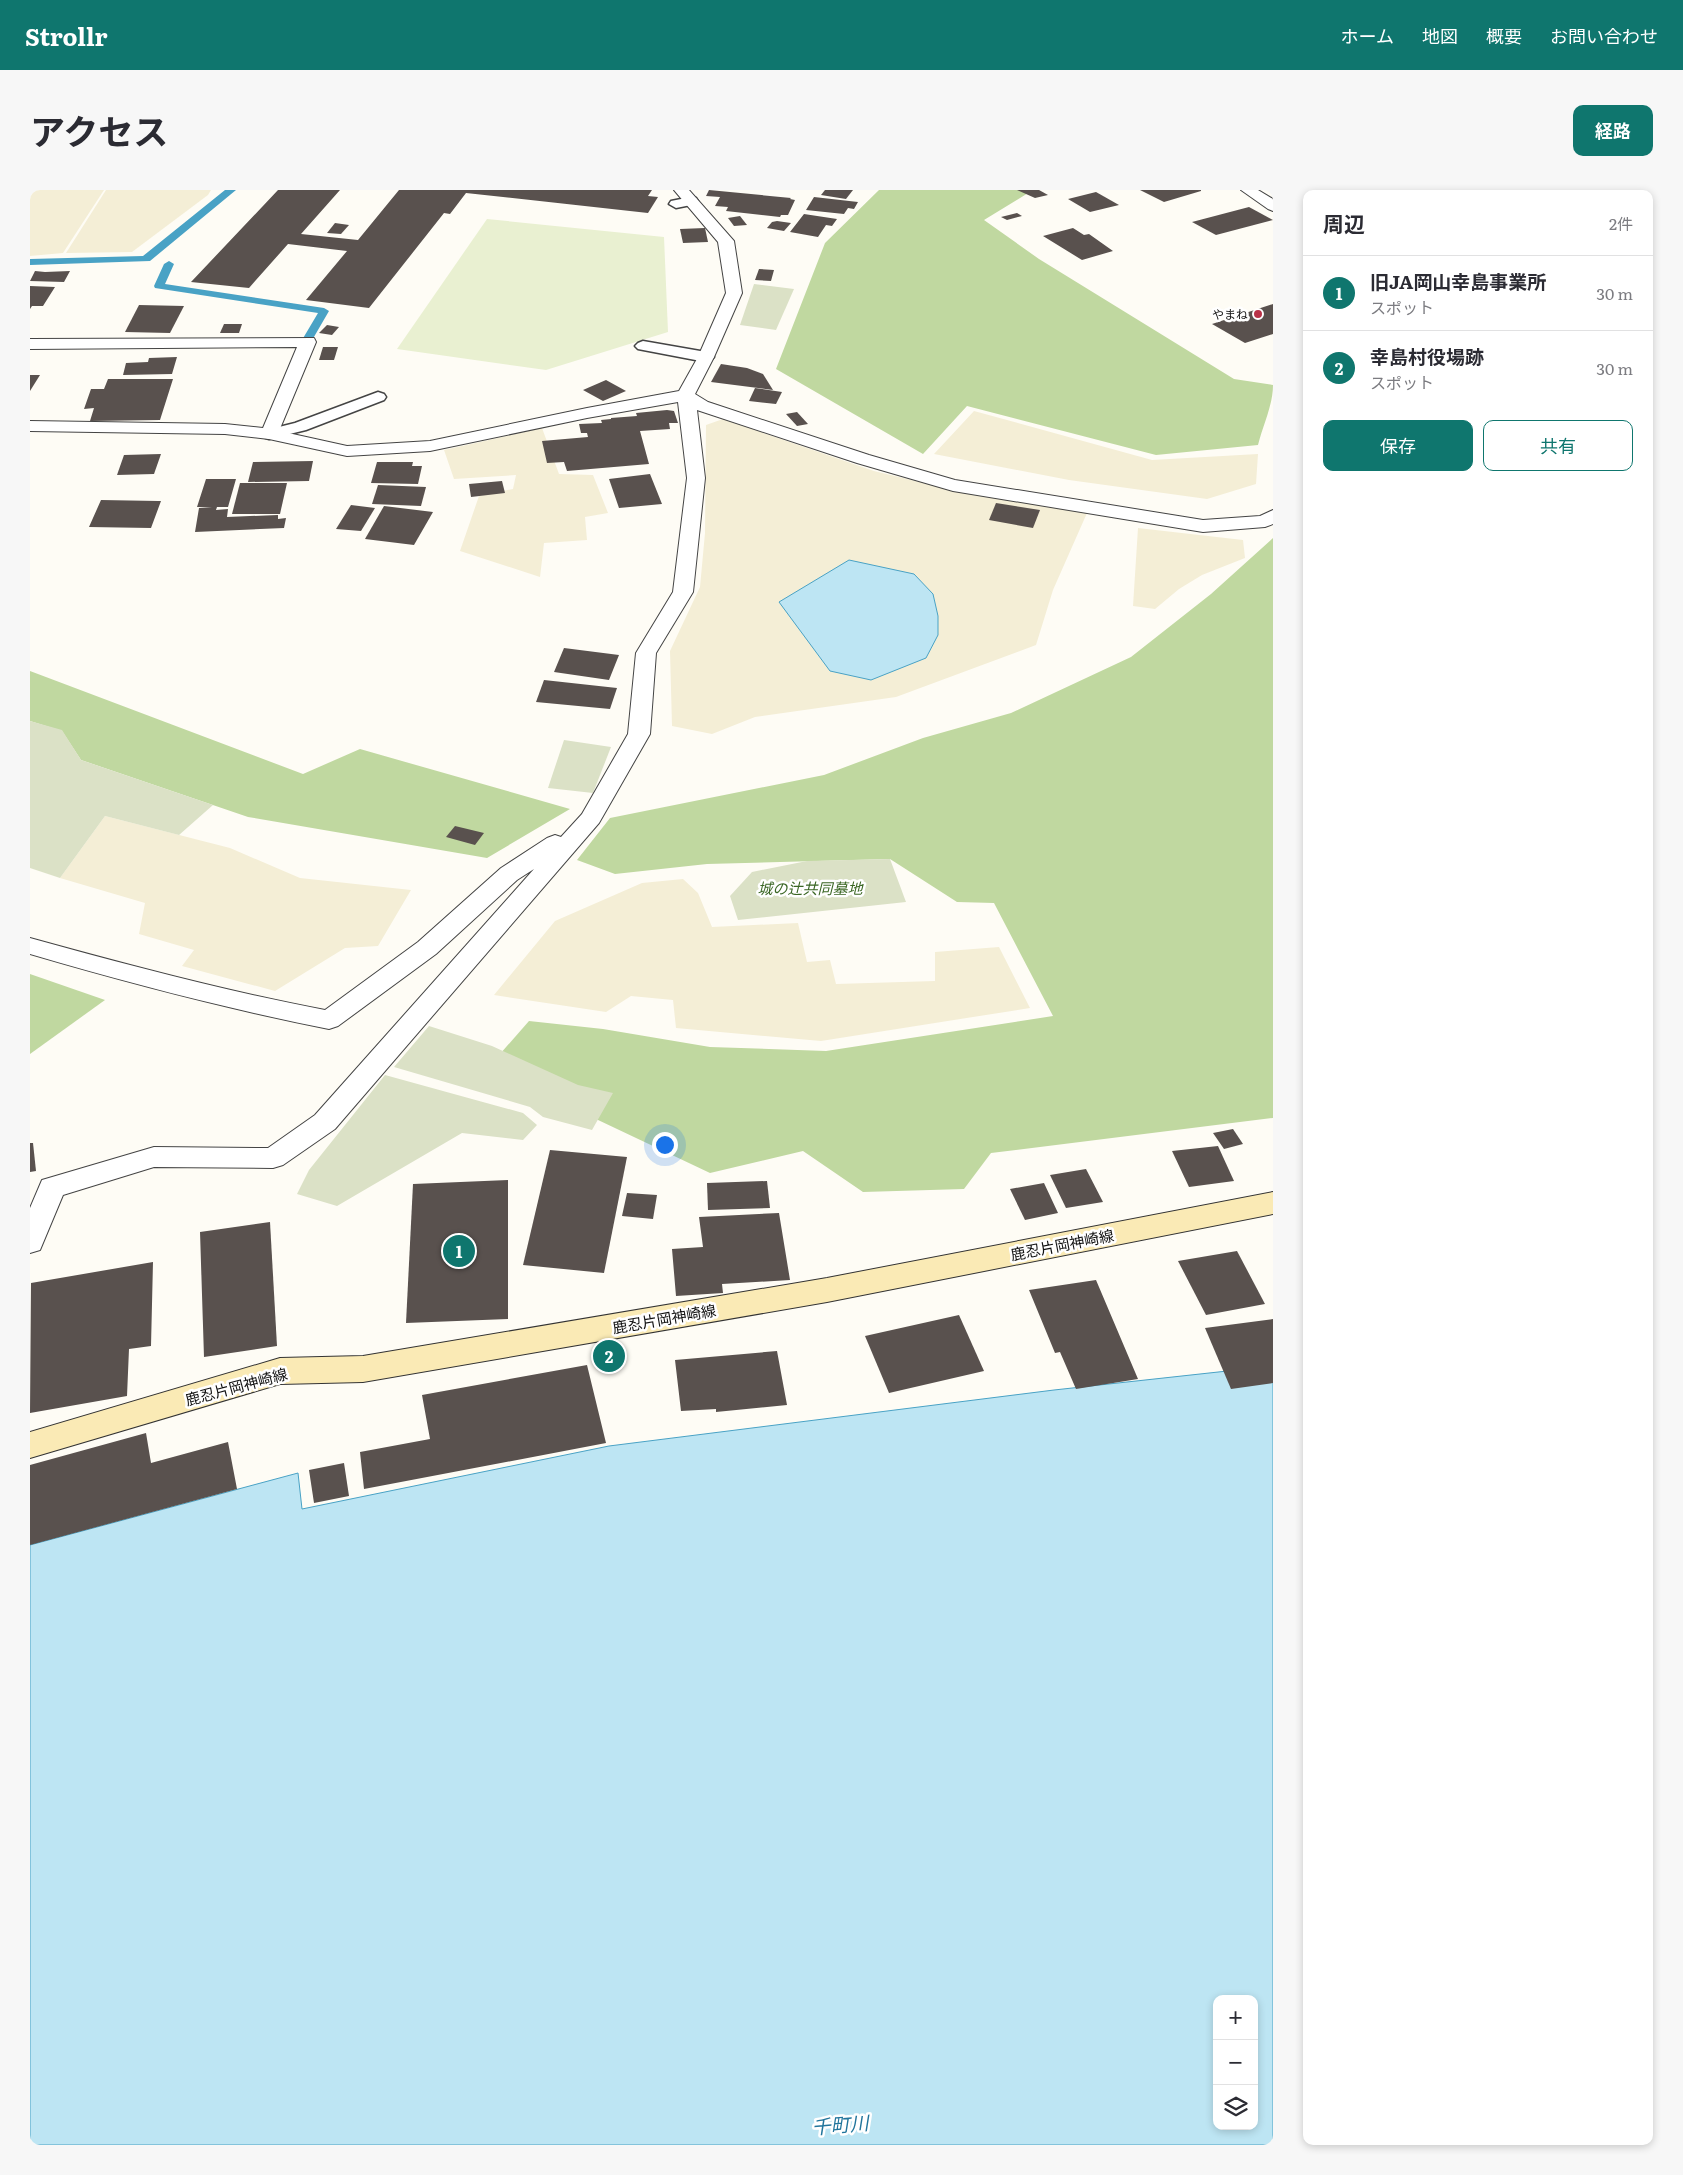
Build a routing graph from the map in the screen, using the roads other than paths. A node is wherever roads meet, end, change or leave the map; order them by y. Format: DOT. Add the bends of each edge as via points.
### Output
graph roads {
  1 [pos="1248,190"];
  2 [pos="683,198"];
  3 [pos="1273,206"];
  4 [pos="30,344"];
  5 [pos="643,346"];
  6 [pos="706,357"];
  7 [pos="686,396"];
  8 [pos="378,397"];
  9 [pos="30,426"];
  10 [pos="269,434"];
  11 [pos="1273,516"];
  12 [pos="591,818"];
  13 [pos="30,946"];
  14 [pos="1273,1203"];
  15 [pos="30,1242"];
  16 [pos="30,1445"];
  1 -- 3 [label="street"];
  2 -- 6 [label="street" via="726,241 734,293"];
  4 -- 10 [label="street" via="308,342"];
  5 -- 6 [label="lane"];
  6 -- 7 [label="street"];
  7 -- 10 [label="street" via="430,446 347,450"];
  7 -- 11 [label="street" via="702,406 862,459 953,485 1203,526 1265,521"];
  7 -- 12 [label="street" via="696,478 684,592 646,653 639,734"];
  8 -- 10 [label="lane" via="300,427"];
  9 -- 10 [label="street" via="225,429"];
  12 -- 13 [label="street" via="509,874 427,948 329,1020 247,1004"];
  12 -- 15 [label="street" via="325,1122 273,1158 154,1157 52,1188"];
  14 -- 16 [label="main road, 鹿忍片岡神崎線" via="827,1290 363,1369 280,1370"];
}
